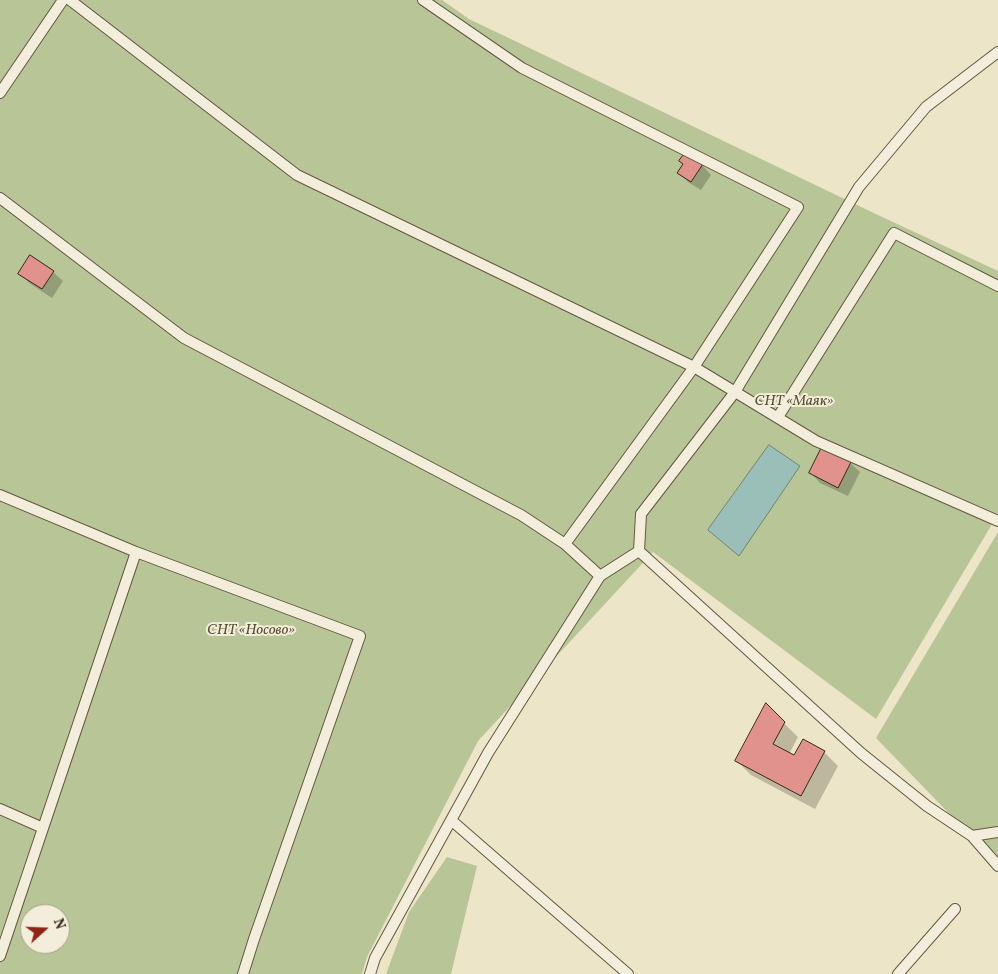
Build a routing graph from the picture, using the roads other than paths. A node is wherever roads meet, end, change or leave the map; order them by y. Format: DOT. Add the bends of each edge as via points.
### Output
graph roads {
  1 [pos="63,0"];
  2 [pos="70,0"];
  3 [pos="423,0"];
  4 [pos="998,52"];
  5 [pos="0,93"];
  6 [pos="0,198"];
  7 [pos="998,286"];
  8 [pos="694,367"];
  9 [pos="735,392"];
  10 [pos="778,417"];
  11 [pos="0,495"];
  12 [pos="998,521"];
  13 [pos="565,544"];
  14 [pos="136,552"];
  15 [pos="639,552"];
  16 [pos="600,576"];
  17 [pos="0,809"];
  18 [pos="451,820"];
  19 [pos="43,828"];
  20 [pos="998,832"];
  21 [pos="972,836"];
  22 [pos="998,866"];
  23 [pos="955,909"];
  24 [pos="0,956"];
  25 [pos="243,974"];
  26 [pos="370,974"];
  27 [pos="628,974"];
  28 [pos="898,974"];
  1 -- 5 [label="lane"];
  2 -- 8 [label="lane" via="296,175"];
  3 -- 8 [label="lane" via="522,68 798,207"];
  4 -- 9 [label="lane" via="926,106 858,187"];
  6 -- 13 [label="lane" via="184,338 521,515"];
  7 -- 10 [label="lane" via="894,233"];
  8 -- 9 [label="lane"];
  8 -- 13 [label="lane"];
  9 -- 10 [label="lane"];
  9 -- 15 [label="lane" via="641,514"];
  10 -- 12 [label="lane" via="816,441"];
  11 -- 14 [label="lane"];
  13 -- 16 [label="lane"];
  14 -- 19 [label="lane"];
  14 -- 25 [label="lane" via="360,636"];
  15 -- 16 [label="lane"];
  15 -- 21 [label="lane" via="861,753 927,806"];
  16 -- 18 [label="lane" via="488,752"];
  17 -- 19 [label="lane"];
  18 -- 26 [label="lane" via="375,958"];
  18 -- 27 [label="lane"];
  19 -- 24 [label="lane"];
  20 -- 21 [label="lane"];
  21 -- 22 [label="lane"];
  23 -- 28 [label="lane"];
}
